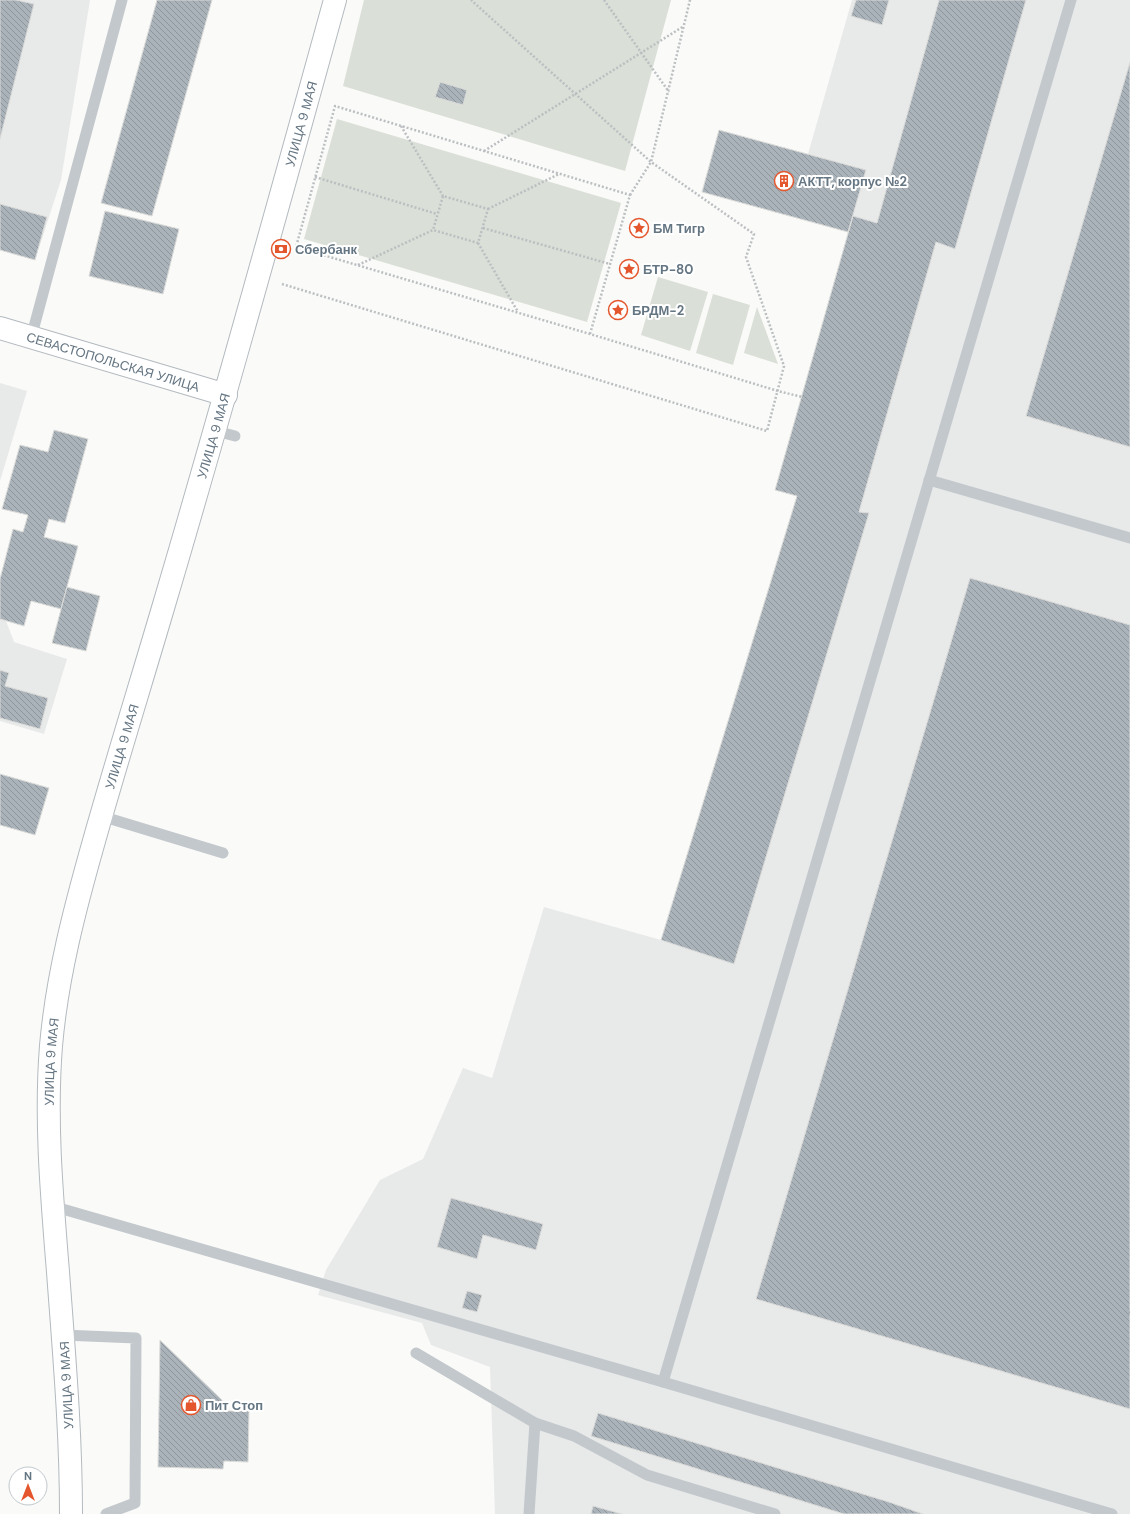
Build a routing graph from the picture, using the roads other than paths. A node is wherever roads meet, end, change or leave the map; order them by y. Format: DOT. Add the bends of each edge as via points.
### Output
graph roads {
  1 [pos="122,0"];
  2 [pos="335,0"];
  3 [pos="1071,0"];
  4 [pos="0,328"];
  5 [pos="31,338"];
  6 [pos="226,395"];
  7 [pos="929,480"];
  8 [pos="1130,538"];
  9 [pos="101,816"];
  10 [pos="223,853"];
  11 [pos="52,1206"];
  12 [pos="63,1335"];
  13 [pos="416,1353"];
  14 [pos="663,1382"];
  15 [pos="535,1424"];
  16 [pos="71,1514"];
  17 [pos="106,1514"];
  18 [pos="530,1514"];
  19 [pos="775,1514"];
  20 [pos="1112,1514"];
  1 -- 5 [label="lane"];
  2 -- 6 [label="main road, УЛИЦА 9 МАЯ"];
  3 -- 7 [label="lane"];
  4 -- 5 [label="main road, СЕВАСТОПОЛЬСКАЯ УЛИЦА"];
  5 -- 6 [label="main road, СЕВАСТОПОЛЬСКАЯ УЛИЦА"];
  6 -- 9 [label="main road, УЛИЦА 9 МАЯ" via="225,434"];
  7 -- 8 [label="lane"];
  7 -- 14 [label="lane"];
  9 -- 10 [label="lane"];
  9 -- 11 [label="main road, УЛИЦА 9 МАЯ" via="76,904 60,974 51,1046 49,1108"];
  11 -- 12 [label="main road, УЛИЦА 9 МАЯ"];
  11 -- 14 [label="lane"];
  12 -- 16 [label="main road, УЛИЦА 9 МАЯ"];
  12 -- 17 [label="lane" via="136,1338 135,1503"];
  13 -- 15 [label="lane"];
  14 -- 20 [label="lane"];
  15 -- 18 [label="lane"];
  15 -- 19 [label="lane" via="574,1436 647,1475"];
}
